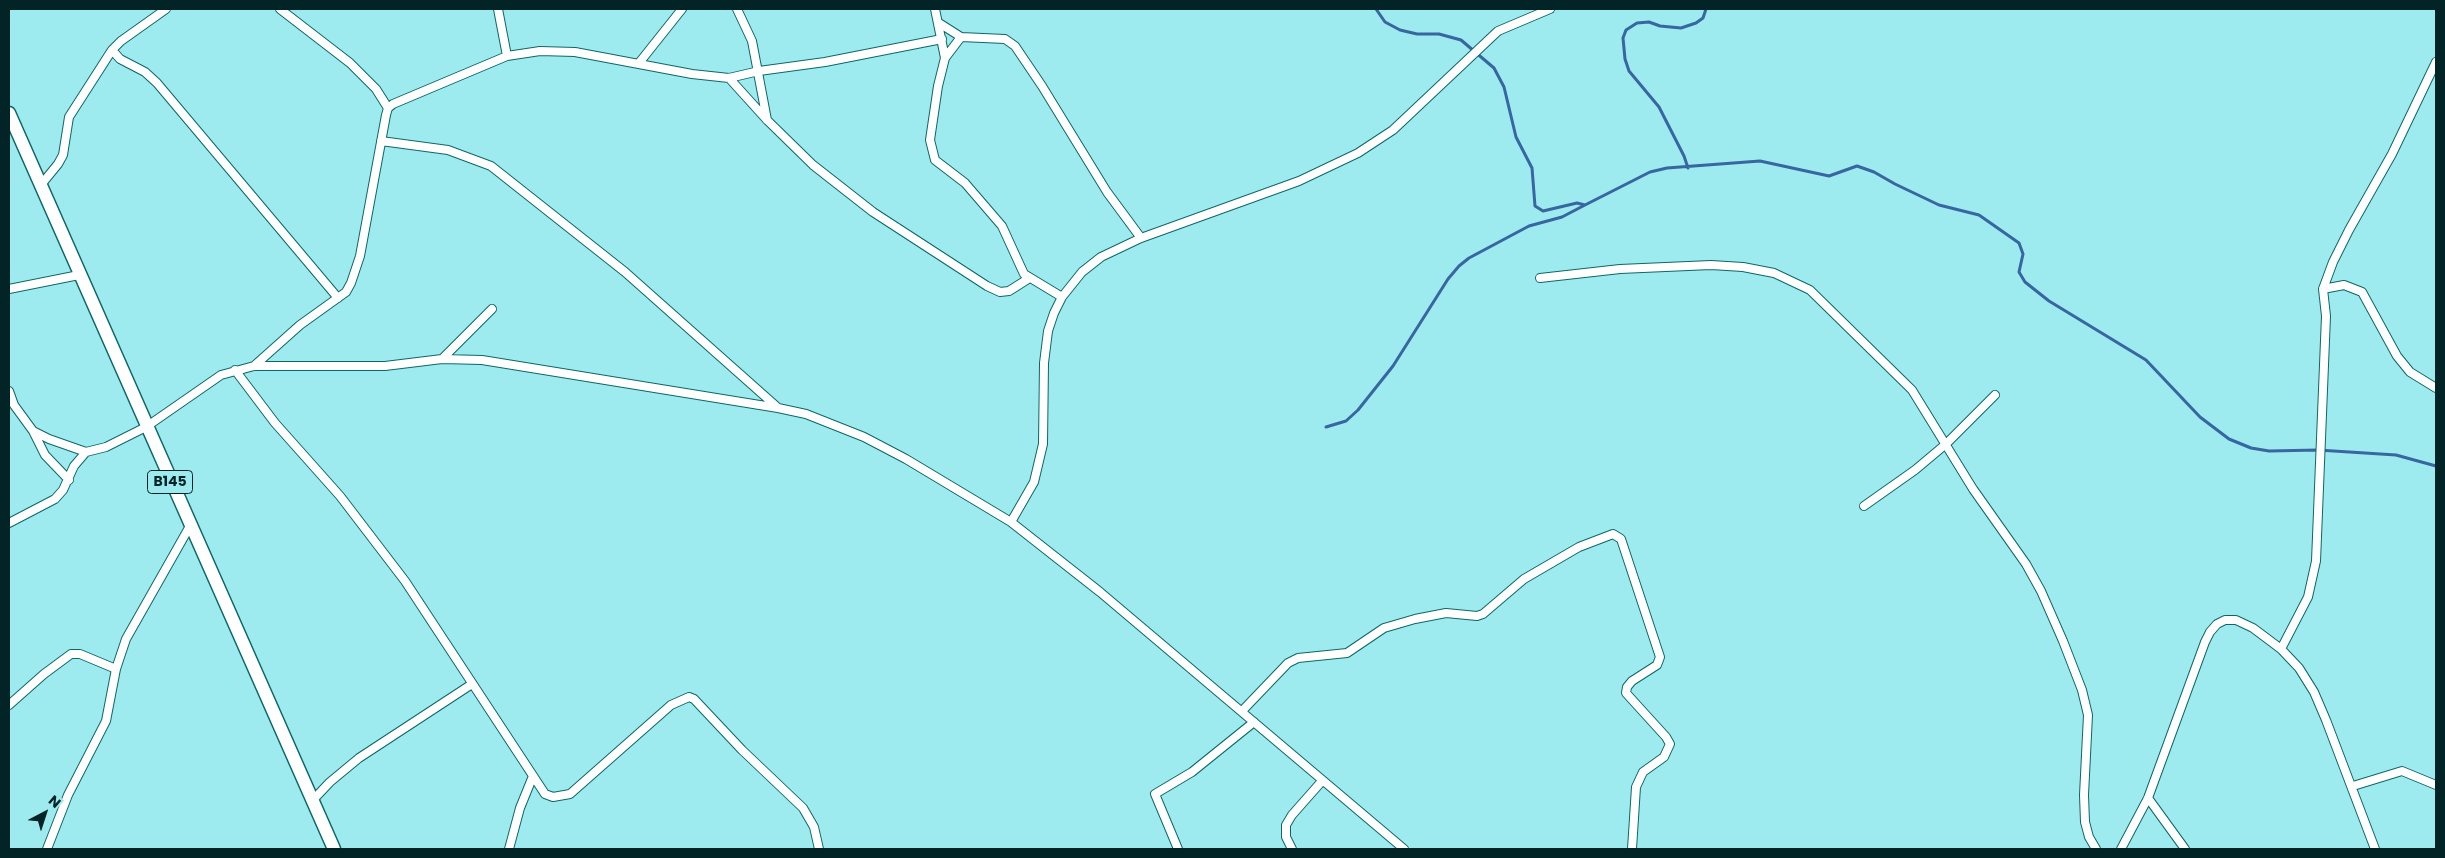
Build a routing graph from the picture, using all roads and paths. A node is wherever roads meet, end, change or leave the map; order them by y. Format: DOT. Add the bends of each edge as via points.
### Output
graph roads {
  1 [pos="166,9"];
  2 [pos="280,9"];
  3 [pos="498,9"];
  4 [pos="682,9"];
  5 [pos="737,9"];
  6 [pos="936,9"];
  7 [pos="1550,9"];
  8 [pos="939,23"];
  9 [pos="961,37"];
  10 [pos="942,39"];
  11 [pos="112,50"];
  12 [pos="507,56"];
  13 [pos="944,58"];
  14 [pos="2436,62"];
  15 [pos="639,63"];
  16 [pos="759,70"];
  17 [pos="729,78"];
  18 [pos="388,108"];
  19 [pos="9,114"];
  20 [pos="767,120"];
  21 [pos="381,141"];
  22 [pos="40,186"];
  23 [pos="1141,238"];
  24 [pos="78,274"];
  25 [pos="1540,278"];
  26 [pos="1028,279"];
  27 [pos="9,289"];
  28 [pos="2323,289"];
  29 [pos="1062,297"];
  30 [pos="338,298"];
  31 [pos="492,309"];
  32 [pos="442,359"];
  33 [pos="254,366"];
  34 [pos="235,370"];
  35 [pos="2436,388"];
  36 [pos="9,391"];
  37 [pos="1995,395"];
  38 [pos="778,408"];
  39 [pos="146,427"];
  40 [pos="33,431"];
  41 [pos="1946,444"];
  42 [pos="86,452"];
  43 [pos="69,480"];
  44 [pos="1864,506"];
  45 [pos="1011,522"];
  46 [pos="9,523"];
  47 [pos="190,526"];
  48 [pos="2281,648"];
  49 [pos="116,669"];
  50 [pos="472,684"];
  51 [pos="9,706"];
  52 [pos="1242,712"];
  53 [pos="1254,722"];
  54 [pos="533,776"];
  55 [pos="1322,781"];
  56 [pos="2436,785"];
  57 [pos="2353,786"];
  58 [pos="2148,798"];
  59 [pos="312,801"];
  60 [pos="47,849"];
  61 [pos="334,849"];
  62 [pos="508,849"];
  63 [pos="819,849"];
  64 [pos="1178,849"];
  65 [pos="1292,849"];
  66 [pos="1404,849"];
  67 [pos="1632,849"];
  68 [pos="2096,849"];
  69 [pos="2121,849"];
  70 [pos="2185,849"];
  71 [pos="2375,849"];
  1 -- 11 [label="street"];
  2 -- 18 [label="street" via="350,63 376,89"];
  3 -- 12 [label="street"];
  4 -- 15 [label="street"];
  5 -- 16 [label="street" via="752,41"];
  6 -- 8 [label="street"];
  7 -- 23 [label="street" via="1498,31 1392,130 1358,153 1299,180"];
  8 -- 9 [label="street"];
  8 -- 10 [label="street"];
  9 -- 13 [label="street"];
  9 -- 23 [label="street" via="1005,39 1015,46 1102,185"];
  10 -- 13 [label="street"];
  10 -- 16 [label="street" via="825,62"];
  11 -- 22 [label="street" via="69,117 63,155"];
  11 -- 30 [label="street" via="120,59 145,72 157,83"];
  12 -- 15 [label="street" via="556,50"];
  12 -- 18 [label="street"];
  13 -- 26 [label="street" via="930,140 935,160 965,183 1002,226"];
  14 -- 28 [label="street" via="2392,154 2333,262"];
  15 -- 17 [label="street"];
  16 -- 17 [label="street"];
  16 -- 20 [label="street"];
  17 -- 20 [label="street"];
  18 -- 21 [label="street"];
  19 -- 22 [label="main road, B145"];
  20 -- 26 [label="street" via="813,165 873,212 987,286 1009,292"];
  21 -- 30 [label="street" via="360,256 352,283"];
  21 -- 38 [label="street" via="448,150 491,166 625,272"];
  22 -- 24 [label="main road, B145"];
  23 -- 29 [label="street" via="1101,258 1082,272"];
  24 -- 27 [label="street"];
  24 -- 39 [label="main road, B145"];
  25 -- 41 [label="street" via="1620,269 1711,265 1743,267 1793,280 1824,302 1912,390"];
  26 -- 29 [label="street"];
  28 -- 35 [label="street" via="2344,285 2362,292 2397,356 2410,372"];
  28 -- 48 [label="street" via="2326,316 2316,561 2308,597"];
  29 -- 45 [label="street" via="1045,347 1044,430 1039,461 1034,482"];
  30 -- 33 [label="street" via="300,325"];
  31 -- 32 [label="street"];
  32 -- 33 [label="street" via="394,365"];
  32 -- 38 [label="street" via="515,364"];
  33 -- 34 [label="street"];
  34 -- 39 [label="street" via="210,382"];
  34 -- 50 [label="street" via="275,423 352,511 405,581"];
  36 -- 40 [label="street" via="14,405"];
  37 -- 41 [label="street"];
  38 -- 45 [label="street" via="806,414 864,437"];
  39 -- 42 [label="street" via="106,447"];
  39 -- 47 [label="main road, B145"];
  40 -- 42 [label="street"];
  40 -- 43 [label="street" via="45,455"];
  41 -- 44 [label="street" via="1916,470"];
  41 -- 68 [label="street" via="2041,591 2082,690 2088,715 2085,822"];
  42 -- 43 [label="street" via="74,466"];
  43 -- 46 [label="street" via="56,499"];
  45 -- 52 [label="street"];
  47 -- 49 [label="street" via="126,639"];
  47 -- 59 [label="main road, B145"];
  48 -- 57 [label="street" via="2314,692"];
  48 -- 58 [label="street" via="2236,620 2217,624 2210,632"];
  49 -- 51 [label="street" via="80,654 71,654"];
  49 -- 60 [label="street" via="106,721 68,795"];
  50 -- 54 [label="street"];
  50 -- 59 [label="street" via="359,758"];
  52 -- 53 [label="street"];
  52 -- 67 [label="street" via="1288,663 1298,658 1347,653 1384,628 1415,619 1446,613 1483,614 1524,579 1579,547 1613,534 1621,539 1660,657 1657,665 1632,681 1626,693 1670,744 1664,757 1643,772 1636,787"];
  53 -- 55 [label="street"];
  53 -- 64 [label="street" via="1192,772 1155,794"];
  54 -- 62 [label="street"];
  54 -- 63 [label="street" via="552,797 570,794 671,705 689,697 802,808 814,827"];
  55 -- 65 [label="street" via="1286,824 1286,837"];
  55 -- 66 [label="street"];
  56 -- 57 [label="street" via="2402,771"];
  57 -- 71 [label="street"];
  58 -- 69 [label="street"];
  58 -- 70 [label="street"];
  59 -- 61 [label="main road, B145"];
}
